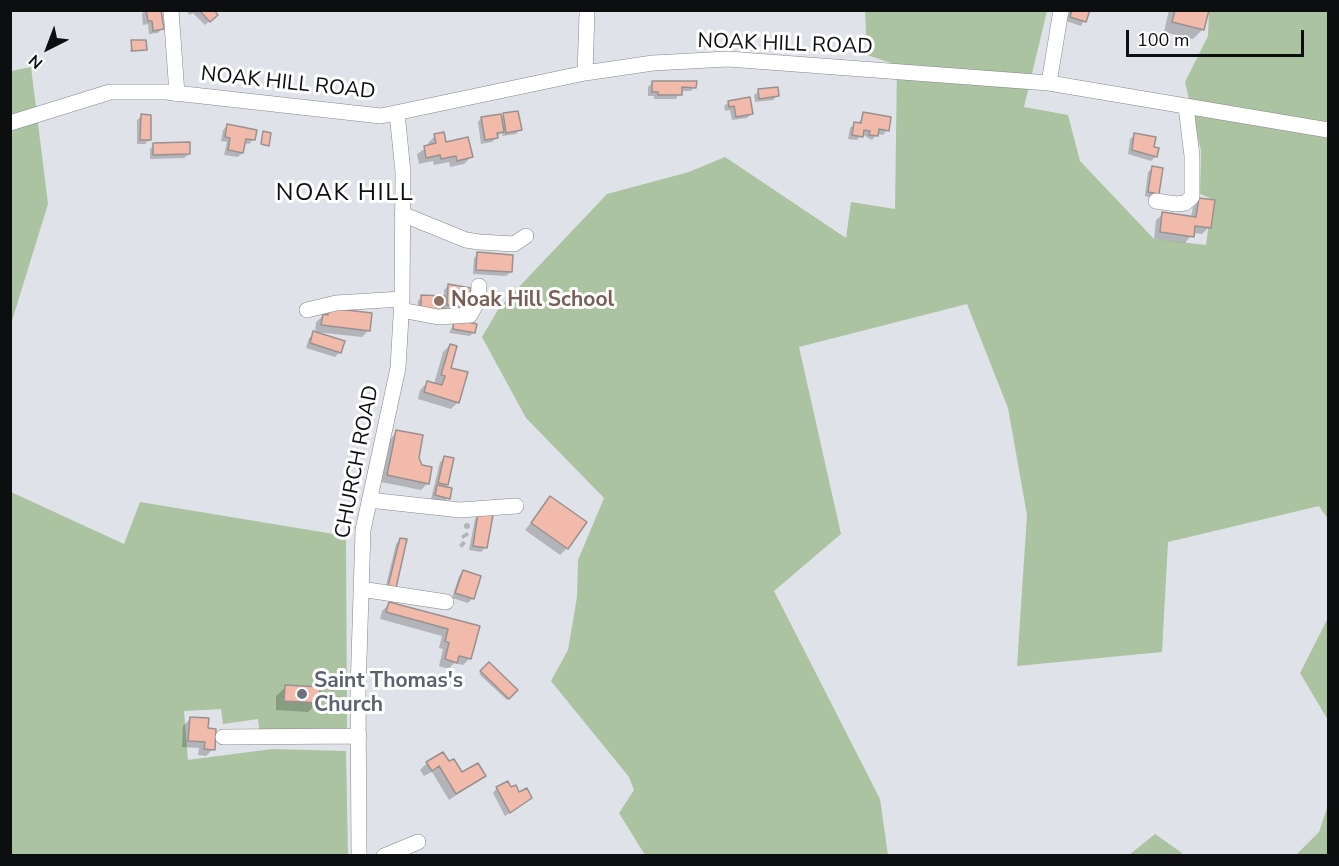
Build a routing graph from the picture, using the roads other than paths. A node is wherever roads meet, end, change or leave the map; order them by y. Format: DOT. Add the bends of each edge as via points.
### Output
graph roads {
  1 [pos="171,10"];
  2 [pos="1061,10"];
  3 [pos="587,13"];
  4 [pos="585,73"];
  5 [pos="1049,83"];
  6 [pos="177,94"];
  7 [pos="1186,107"];
  8 [pos="397,113"];
  9 [pos="10,123"];
  10 [pos="1329,130"];
  11 [pos="1156,201"];
  12 [pos="402,214"];
  13 [pos="526,236"];
  14 [pos="479,286"];
  15 [pos="402,305"];
  16 [pos="307,310"];
  17 [pos="369,500"];
  18 [pos="516,506"];
  19 [pos="361,590"];
  20 [pos="446,602"];
  21 [pos="359,736"];
  22 [pos="223,737"];
  23 [pos="418,842"];
  24 [pos="359,855"];
  25 [pos="384,855"];
  1 -- 6 [label="street"];
  2 -- 5 [label="street"];
  3 -- 4 [label="street"];
  4 -- 5 [label="street, NOAK HILL ROAD" via="653,63 728,59"];
  4 -- 8 [label="street, NOAK HILL ROAD"];
  5 -- 7 [label="street, NOAK HILL ROAD"];
  6 -- 8 [label="street, NOAK HILL ROAD" via="381,116"];
  6 -- 9 [label="street, NOAK HILL ROAD" via="110,92"];
  7 -- 10 [label="street, NOAK HILL ROAD"];
  7 -- 11 [label="street" via="1192,197 1176,204"];
  8 -- 12 [label="street, CHURCH ROAD" via="401,129"];
  12 -- 13 [label="street" via="466,240 514,244"];
  12 -- 15 [label="street, CHURCH ROAD"];
  14 -- 15 [label="street" via="478,301 470,315 438,317"];
  15 -- 16 [label="street" via="336,303"];
  15 -- 17 [label="street, CHURCH ROAD" via="398,368"];
  17 -- 18 [label="street" via="460,510"];
  17 -- 19 [label="street, CHURCH ROAD" via="363,530"];
  19 -- 20 [label="street"];
  19 -- 21 [label="street, CHURCH ROAD"];
  21 -- 22 [label="street"];
  21 -- 24 [label="street, CHURCH ROAD"];
  23 -- 25 [label="street"];
}
